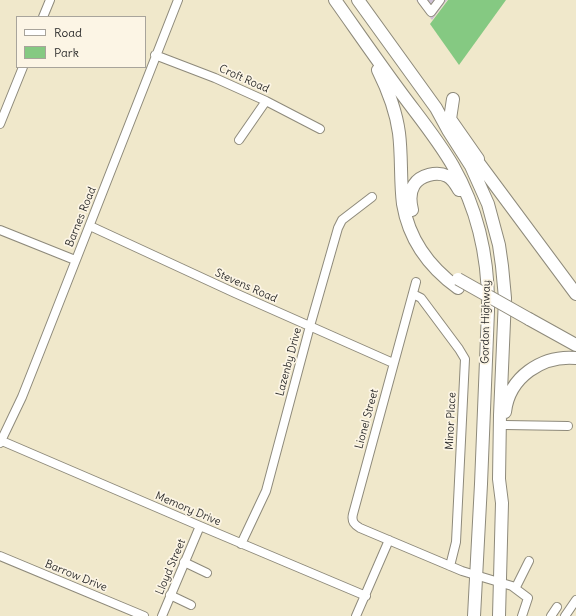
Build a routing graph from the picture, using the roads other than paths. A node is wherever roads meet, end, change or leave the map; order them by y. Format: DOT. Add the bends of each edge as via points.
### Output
graph roads {
  1 [pos="50,0"];
  2 [pos="178,0"];
  3 [pos="329,0"];
  4 [pos="335,0"];
  5 [pos="358,0"];
  6 [pos="422,0"];
  7 [pos="439,0"];
  8 [pos="43,16"];
  9 [pos="156,55"];
  10 [pos="23,68"];
  11 [pos="424,91"];
  12 [pos="266,101"];
  13 [pos="436,108"];
  14 [pos="0,124"];
  15 [pos="320,129"];
  16 [pos="239,140"];
  17 [pos="483,169"];
  18 [pos="372,197"];
  19 [pos="90,226"];
  20 [pos="0,230"];
  21 [pos="484,254"];
  22 [pos="75,260"];
  23 [pos="416,282"];
  24 [pos="458,284"];
  25 [pos="413,294"];
  26 [pos="576,294"];
  27 [pos="529,323"];
  28 [pos="310,326"];
  29 [pos="576,344"];
  30 [pos="576,353"];
  31 [pos="576,358"];
  32 [pos="393,363"];
  33 [pos="504,425"];
  34 [pos="568,426"];
  35 [pos="1,442"];
  36 [pos="502,503"];
  37 [pos="200,526"];
  38 [pos="389,540"];
  39 [pos="241,544"];
  40 [pos="0,556"];
  41 [pos="529,561"];
  42 [pos="184,562"];
  43 [pos="450,566"];
  44 [pos="207,573"];
  45 [pos="476,576"];
  46 [pos="500,583"];
  47 [pos="516,588"];
  48 [pos="170,596"];
  49 [pos="366,596"];
  50 [pos="576,600"];
  51 [pos="191,605"];
  52 [pos="557,607"];
  53 [pos="144,616"];
  54 [pos="162,616"];
  55 [pos="356,616"];
  56 [pos="474,616"];
  57 [pos="499,616"];
  58 [pos="522,616"];
  59 [pos="550,616"];
  60 [pos="565,616"];
  1 -- 8 [label="street"];
  2 -- 9 [label="street, Barnes Road"];
  3 -- 24 [label="highway" via="375,65 390,96 399,138 403,203 414,239 430,264 444,277"];
  4 -- 21 [label="highway, Gordon Highway" via="452,165 471,205"];
  5 -- 11 [label="highway, Gordon Highway"];
  6 -- 7 [label="street" via="431,12"];
  9 -- 12 [label="street, Croft Road"];
  9 -- 19 [label="street, Barnes Road"];
  10 -- 14 [label="street"];
  11 -- 13 [label="highway, Gordon Highway"];
  11 -- 17 [label="highway" via="438,102 453,99 450,119 475,153"];
  12 -- 15 [label="street, Croft Road"];
  12 -- 16 [label="street"];
  13 -- 17 [label="highway"];
  13 -- 36 [label="highway, Gordon Highway" via="480,185 494,224 502,266 505,298 499,471"];
  17 -- 26 [label="highway"];
  18 -- 28 [label="street, Lazenby Drive" via="342,220 338,228"];
  19 -- 22 [label="street, Barnes Road"];
  19 -- 28 [label="street, Stevens Road"];
  20 -- 22 [label="street"];
  21 -- 24 [label="highway" via="459,190 451,179 436,173 422,177 416,182 412,190 411,204 420,232 435,258"];
  21 -- 45 [label="highway, Gordon Highway" via="488,311"];
  22 -- 35 [label="street, Barnes Road" via="25,390"];
  23 -- 25 [label="street, Lionel Street"];
  24 -- 27 [label="highway"];
  25 -- 32 [label="street, Lionel Street"];
  25 -- 43 [label="street, Minor Place" via="422,298 459,349 465,366 456,542"];
  27 -- 29 [label="highway"];
  27 -- 30 [label="highway"];
  28 -- 32 [label="street, Stevens Road"];
  28 -- 39 [label="street, Lazenby Drive" via="266,492"];
  31 -- 33 [label="highway" via="546,361 526,372 508,398"];
  32 -- 38 [label="street, Lionel Street" via="352,517 353,523 357,526"];
  33 -- 34 [label="street"];
  33 -- 36 [label="highway"];
  35 -- 37 [label="street, Memory Drive"];
  36 -- 46 [label="highway, Gordon Highway"];
  37 -- 39 [label="street, Memory Drive"];
  37 -- 42 [label="street, Lloyd Street"];
  38 -- 43 [label="street, Lionel Street"];
  38 -- 49 [label="street"];
  39 -- 49 [label="street, Memory Drive"];
  40 -- 53 [label="street, Barrow Drive"];
  41 -- 47 [label="street"];
  42 -- 44 [label="street"];
  42 -- 48 [label="street, Lloyd Street"];
  43 -- 45 [label="street, Lionel Street"];
  45 -- 46 [label="street, Lionel Street"];
  45 -- 56 [label="highway, Gordon Highway"];
  46 -- 47 [label="street, Lionel Street"];
  46 -- 57 [label="highway, Gordon Highway"];
  47 -- 58 [label="street" via="528,598"];
  48 -- 51 [label="street"];
  48 -- 54 [label="street, Lloyd Street"];
  49 -- 55 [label="street"];
  50 -- 60 [label="street"];
  52 -- 59 [label="street"];
}
